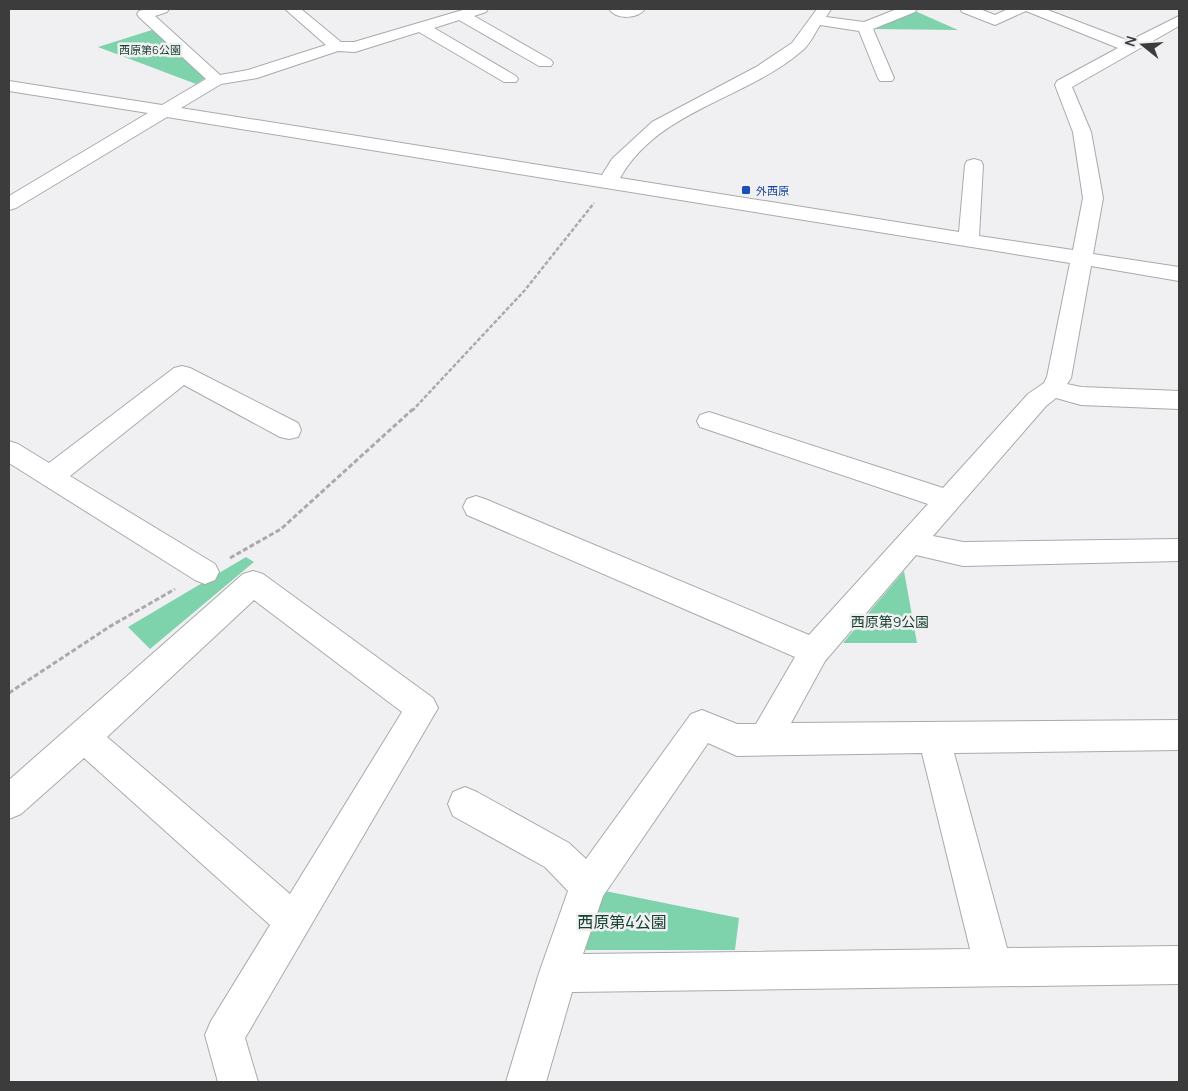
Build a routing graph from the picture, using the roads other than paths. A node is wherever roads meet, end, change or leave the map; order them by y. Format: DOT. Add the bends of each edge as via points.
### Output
graph roads {
  1 [pos="162,9"];
  2 [pos="292,9"];
  3 [pos="481,9"];
  4 [pos="616,9"];
  5 [pos="638,9"];
  6 [pos="910,9"];
  7 [pos="967,9"];
  8 [pos="1020,9"];
  9 [pos="1032,9"];
  10 [pos="1163,12"];
  11 [pos="820,14"];
  12 [pos="461,15"];
  13 [pos="1179,18"];
  14 [pos="865,26"];
  15 [pos="422,27"];
  16 [pos="337,46"];
  17 [pos="1130,47"];
  18 [pos="545,63"];
  19 [pos="886,78"];
  20 [pos="510,79"];
  21 [pos="216,80"];
  22 [pos="9,86"];
  23 [pos="162,111"];
  24 [pos="974,166"];
  25 [pos="608,182"];
  26 [pos="9,204"];
  27 [pos="969,240"];
  28 [pos="1082,258"];
  29 [pos="1179,274"];
  30 [pos="1052,389"];
  31 [pos="1179,400"];
  32 [pos="709,421"];
  33 [pos="289,430"];
  34 [pos="11,455"];
  35 [pos="50,477"];
  36 [pos="947,500"];
  37 [pos="476,507"];
  38 [pos="910,542"];
  39 [pos="1179,550"];
  40 [pos="205,572"];
  41 [pos="814,651"];
  42 [pos="1179,735"];
  43 [pos="84,737"];
  44 [pos="934,737"];
  45 [pos="765,739"];
  46 [pos="9,802"];
  47 [pos="465,804"];
  48 [pos="588,886"];
  49 [pos="292,920"];
  50 [pos="1179,965"];
  51 [pos="993,968"];
  52 [pos="558,973"];
  53 [pos="238,1082"];
  54 [pos="526,1082"];
  1 -- 21 [label="street" via="144,14"];
  2 -- 16 [label="street"];
  3 -- 12 [label="street"];
  4 -- 5 [label="street" via="624,14"];
  6 -- 14 [label="street"];
  7 -- 8 [label="street" via="995,20"];
  9 -- 17 [label="street"];
  10 -- 13 [label="street"];
  11 -- 14 [label="street"];
  11 -- 25 [label="street" via="798,46 658,126 619,163"];
  12 -- 15 [label="street"];
  12 -- 18 [label="street"];
  13 -- 17 [label="street"];
  14 -- 19 [label="street"];
  15 -- 16 [label="street" via="356,47"];
  15 -- 20 [label="street"];
  16 -- 21 [label="street" via="251,75"];
  17 -- 28 [label="street" via="1063,85 1082,132 1092,198"];
  21 -- 23 [label="street"];
  22 -- 23 [label="street"];
  23 -- 25 [label="street"];
  23 -- 26 [label="street"];
  24 -- 27 [label="street"];
  25 -- 27 [label="street"];
  27 -- 28 [label="street"];
  28 -- 29 [label="street"];
  28 -- 30 [label="street" via="1059,378"];
  30 -- 31 [label="street" via="1081,396"];
  30 -- 36 [label="street" via="1037,400"];
  32 -- 36 [label="street"];
  33 -- 35 [label="street" via="182,374"];
  34 -- 35 [label="street"];
  35 -- 40 [label="street"];
  36 -- 38 [label="street"];
  37 -- 41 [label="street"];
  38 -- 39 [label="street" via="964,554"];
  38 -- 41 [label="street"];
  41 -- 45 [label="street"];
  42 -- 44 [label="street"];
  43 -- 46 [label="street"];
  43 -- 49 [label="street"];
  43 -- 49 [label="street" via="253,583 422,708"];
  44 -- 45 [label="street"];
  44 -- 51 [label="street"];
  45 -- 48 [label="street" via="737,740 702,725"];
  47 -- 48 [label="street" via="556,855"];
  48 -- 52 [label="street"];
  49 -- 53 [label="street" via="224,1035"];
  50 -- 51 [label="street"];
  51 -- 52 [label="street"];
  52 -- 54 [label="street"];
}
